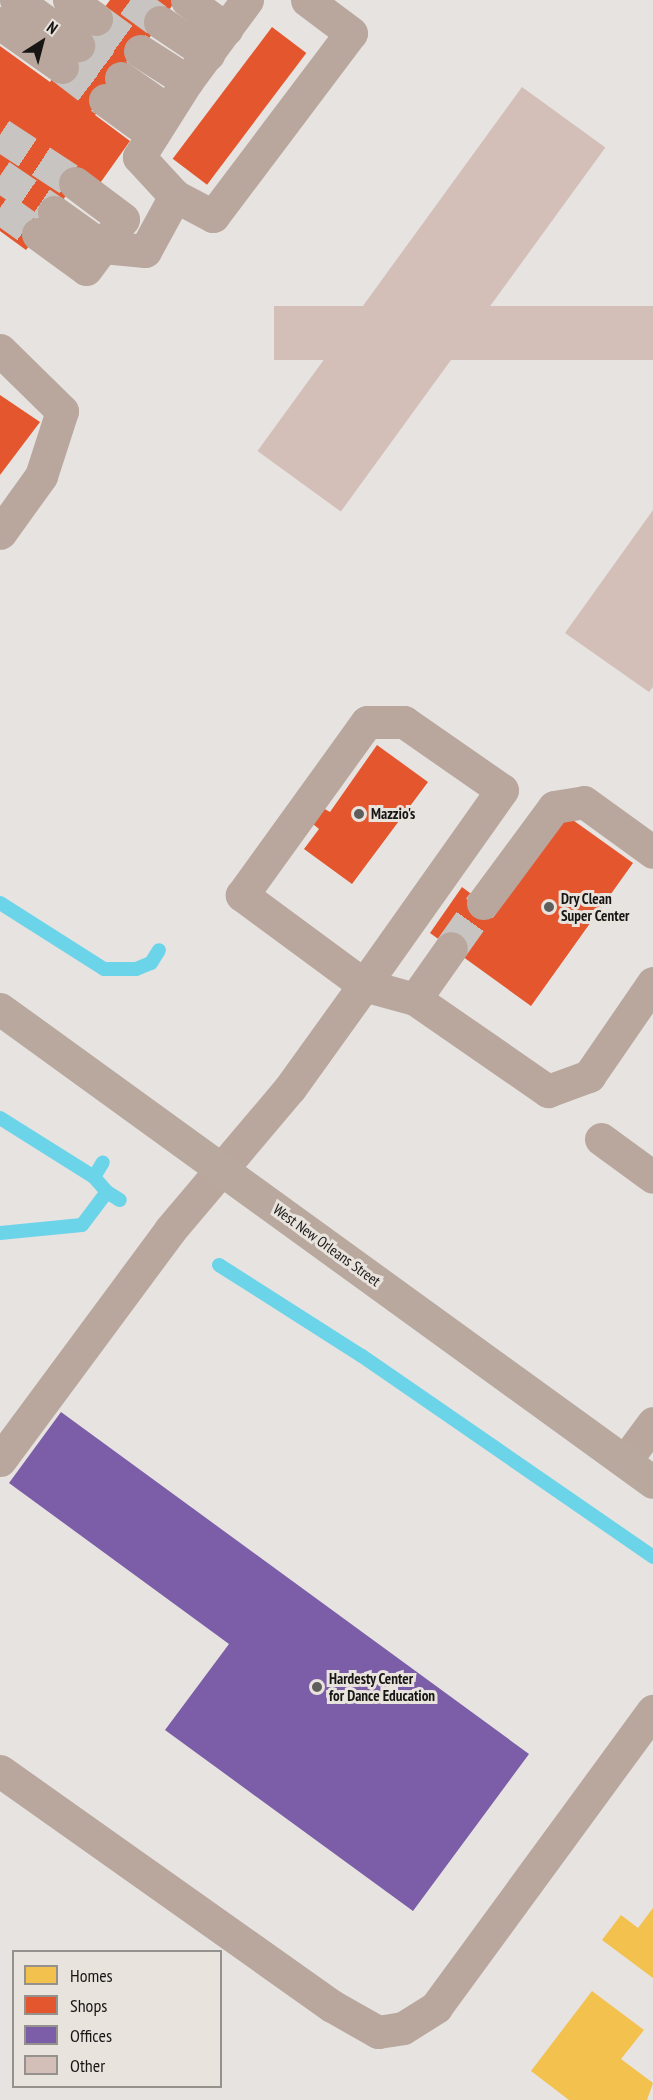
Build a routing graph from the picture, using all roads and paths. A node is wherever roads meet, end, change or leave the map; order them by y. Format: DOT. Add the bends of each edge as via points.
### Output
graph roads {
  1 [pos="16,0"];
  2 [pos="69,0"];
  3 [pos="187,0"];
  4 [pos="308,0"];
  5 [pos="232,18"];
  6 [pos="96,19"];
  7 [pos="160,22"];
  8 [pos="0,23"];
  9 [pos="140,51"];
  10 [pos="187,81"];
  11 [pos="113,89"];
  12 [pos="160,123"];
  13 [pos="75,183"];
  14 [pos="175,196"];
  15 [pos="46,223"];
  16 [pos="103,247"];
  17 [pos="0,350"];
  18 [pos="0,533"];
  19 [pos="653,852"];
  20 [pos="483,903"];
  21 [pos="451,948"];
  22 [pos="653,983"];
  23 [pos="364,985"];
  24 [pos="415,999"];
  25 [pos="0,1009"];
  26 [pos="601,1139"];
  27 [pos="222,1170"];
  28 [pos="653,1177"];
  29 [pos="653,1423"];
  30 [pos="0,1460"];
  31 [pos="625,1461"];
  32 [pos="653,1482"];
  33 [pos="653,1711"];
  34 [pos="0,1771"];
  1 -- 8 [label="lane" via="70,56"];
  2 -- 6 [label="lane"];
  3 -- 5 [label="lane"];
  4 -- 14 [label="lane" via="351,33 213,216"];
  5 -- 7 [label="lane"];
  5 -- 10 [label="lane"];
  9 -- 10 [label="lane"];
  10 -- 12 [label="lane"];
  11 -- 12 [label="lane"];
  12 -- 14 [label="lane" via="140,157"];
  13 -- 16 [label="lane" via="123,219"];
  14 -- 16 [label="lane" via="144,251"];
  15 -- 16 [label="lane"];
  17 -- 18 [label="lane" via="62,411 41,476"];
  19 -- 20 [label="lane" via="584,802 554,807"];
  21 -- 24 [label="lane"];
  22 -- 24 [label="lane" via="589,1076 548,1091"];
  23 -- 23 [label="lane" via="502,790 405,722 367,722 242,895"];
  23 -- 24 [label="lane"];
  23 -- 27 [label="lane" via="290,1088"];
  25 -- 27 [label="main road, West New Orleans Street"];
  26 -- 28 [label="lane"];
  27 -- 30 [label="lane" via="170,1230"];
  27 -- 31 [label="main road, West New Orleans Street"];
  29 -- 31 [label="lane"];
  31 -- 32 [label="main road, West New Orleans Street"];
  33 -- 34 [label="lane" via="436,2007 404,2028 378,2032 332,2006"];
}
